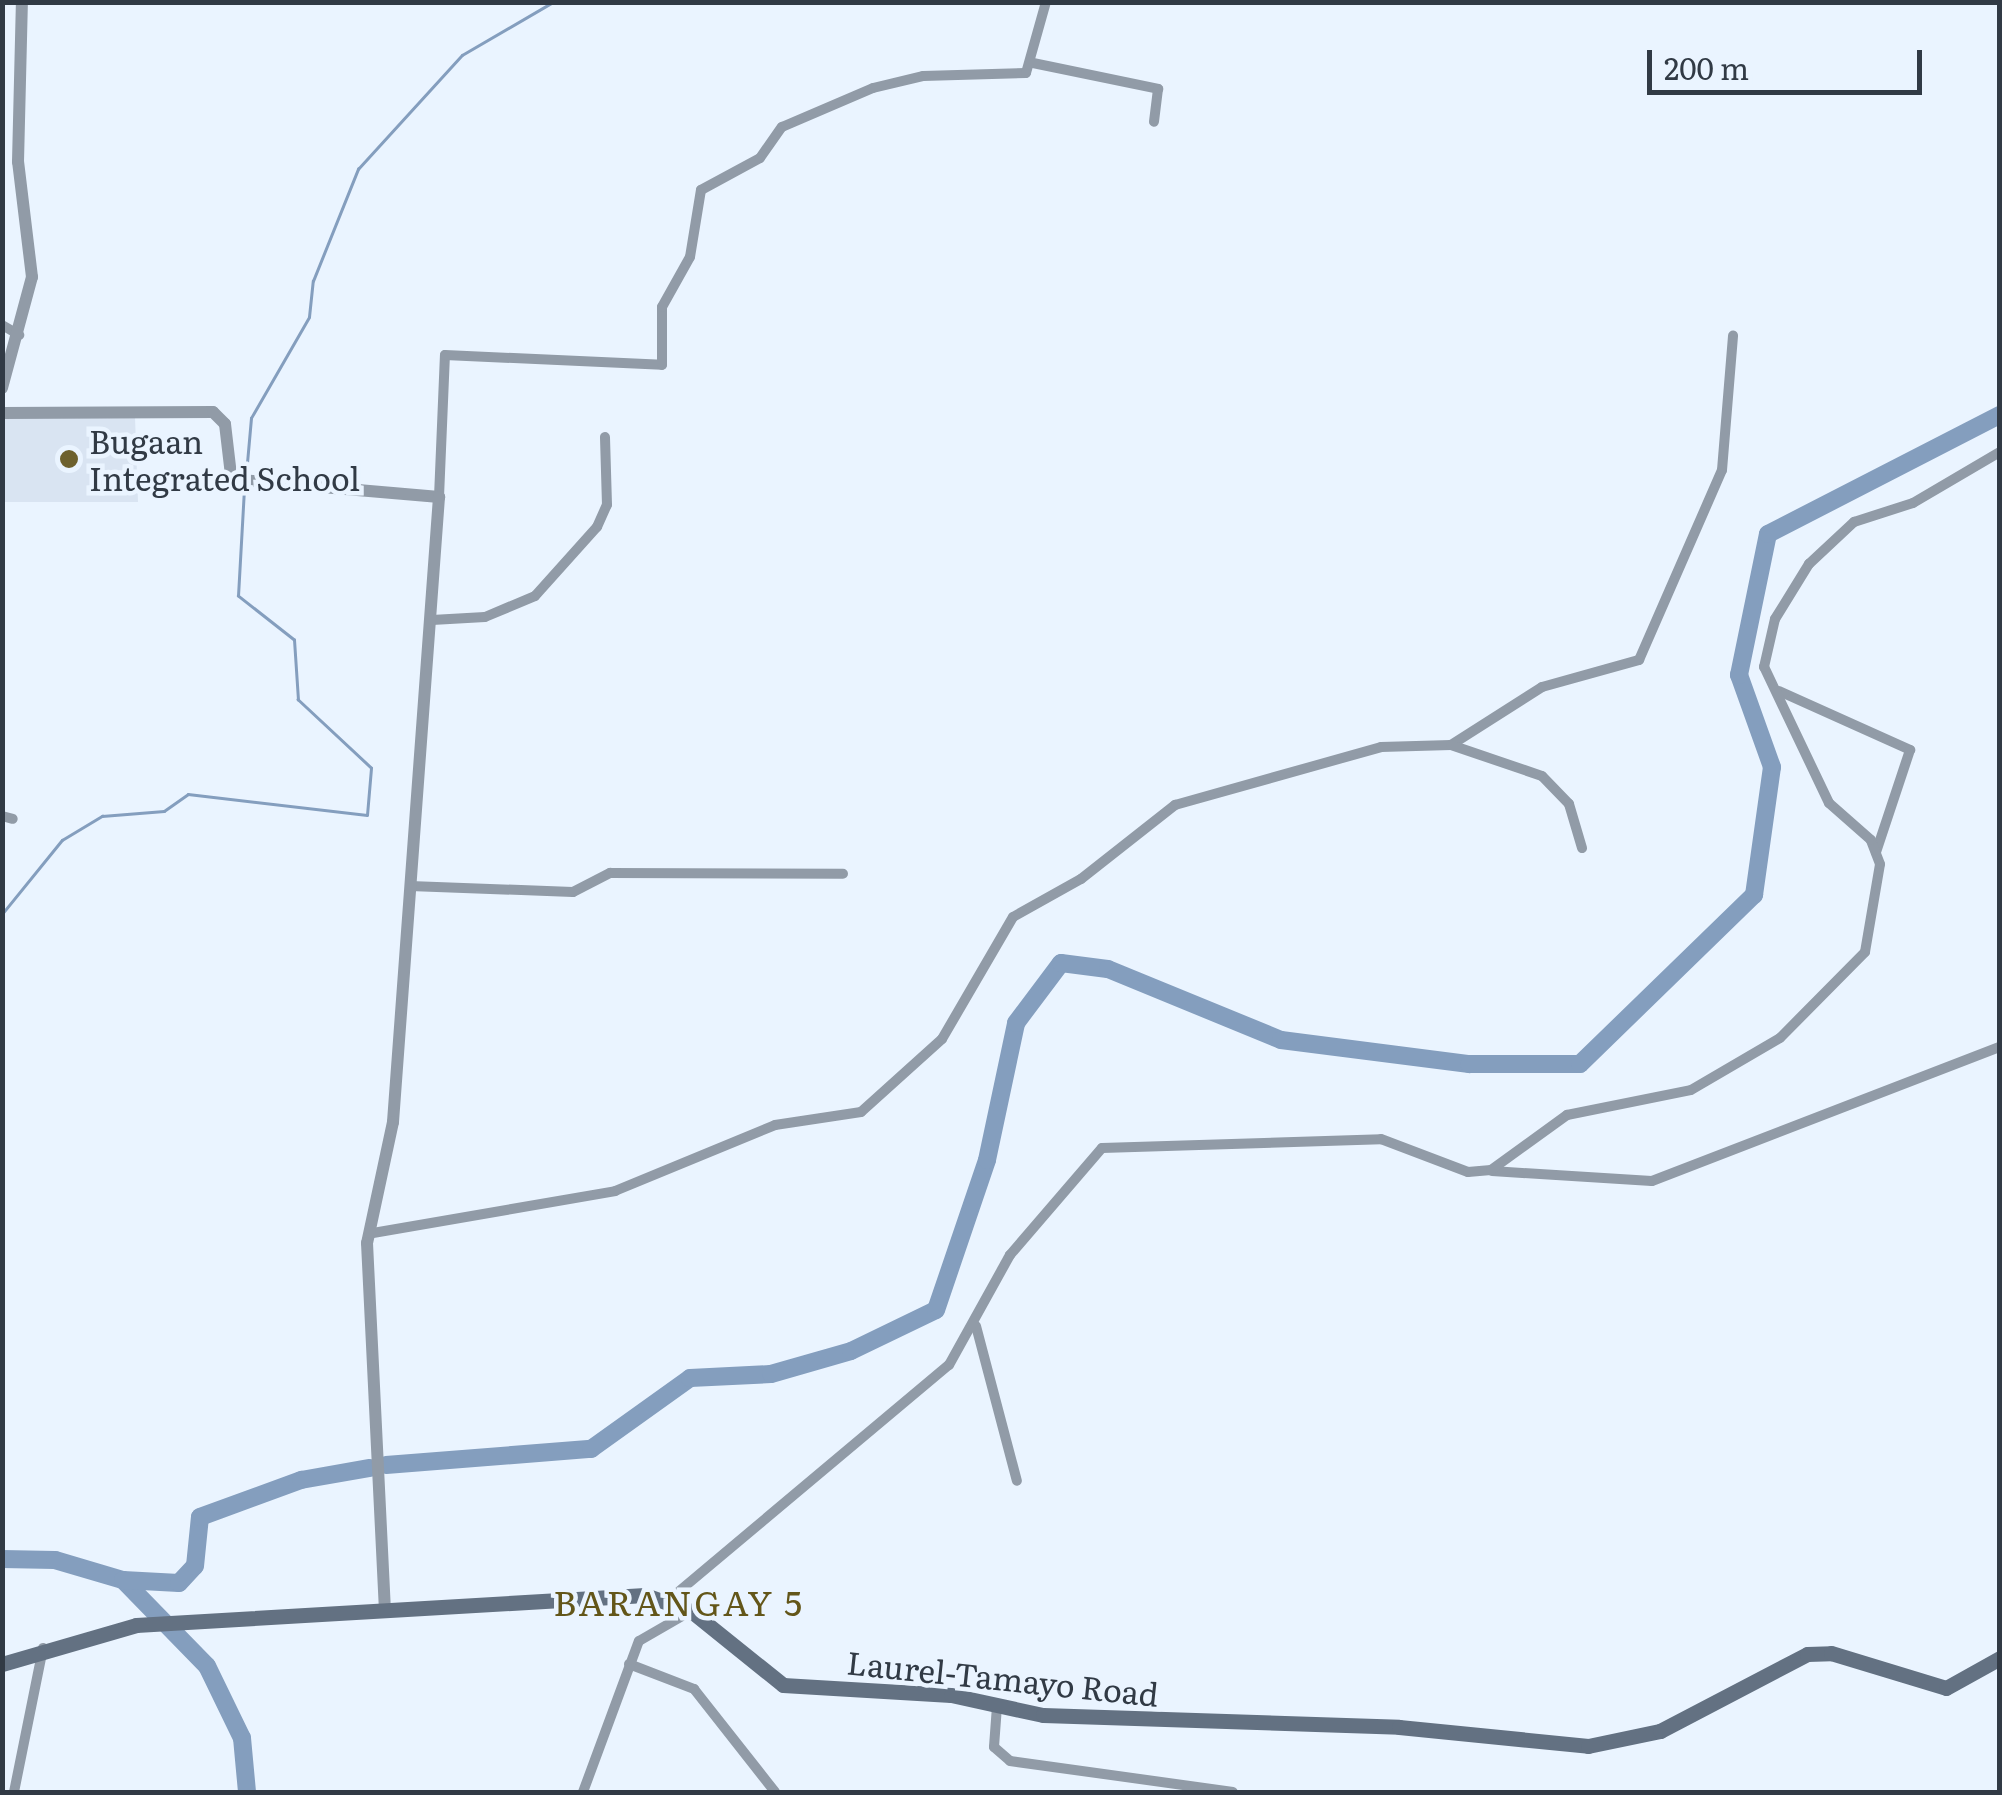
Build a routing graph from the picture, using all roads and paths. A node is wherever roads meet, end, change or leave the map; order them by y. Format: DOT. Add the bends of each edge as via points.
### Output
graph roads {
  1 [pos="22,2"];
  2 [pos="1046,2"];
  3 [pos="1033,63"];
  4 [pos="1154,122"];
  5 [pos="2,326"];
  6 [pos="19,335"];
  7 [pos="1733,336"];
  8 [pos="2,388"];
  9 [pos="2,413"];
  10 [pos="606,437"];
  11 [pos="2000,452"];
  12 [pos="439,498"];
  13 [pos="432,620"];
  14 [pos="1777,690"];
  15 [pos="1451,745"];
  16 [pos="1582,848"];
  17 [pos="1876,853"];
  18 [pos="844,874"];
  19 [pos="410,886"];
  20 [pos="2000,1047"];
  21 [pos="1491,1170"];
  22 [pos="374,1232"];
  23 [pos="976,1326"];
  24 [pos="1017,1481"];
  25 [pos="671,1598"];
  26 [pos="385,1610"];
  27 [pos="692,1610"];
  28 [pos="43,1648"];
  29 [pos="2000,1658"];
  30 [pos="2,1664"];
  31 [pos="629,1664"];
  32 [pos="998,1706"];
  33 [pos="14,1792"];
  34 [pos="583,1792"];
  35 [pos="775,1792"];
  36 [pos="1233,1792"];
  1 -- 6 [label="street" via="18,162 32,277"];
  2 -- 3 [label="street"];
  3 -- 4 [label="street" via="1158,89"];
  3 -- 12 [label="street" via="1026,73 923,76 818,109 782,126 760,158 701,190 690,257 662,307 662,365 445,355"];
  5 -- 6 [label="street"];
  6 -- 8 [label="street"];
  7 -- 15 [label="street" via="1722,470 1639,660 1542,687"];
  9 -- 12 [label="street" via="213,412 225,424 230,475 242,480"];
  10 -- 13 [label="street" via="607,505 535,596 485,617"];
  11 -- 14 [label="street" via="1914,503 1854,522 1809,564 1775,619 1764,667"];
  12 -- 13 [label="street"];
  13 -- 19 [label="street"];
  14 -- 17 [label="street" via="1829,803"];
  14 -- 17 [label="street" via="1910,750"];
  15 -- 16 [label="street" via="1542,776 1569,804"];
  15 -- 22 [label="street" via="1381,747 1162,813 1081,879 1013,918 942,1039 860,1112 774,1125 616,1192"];
  17 -- 21 [label="street" via="1879,894 1865,952 1780,1038 1691,1090 1567,1115"];
  18 -- 19 [label="street" via="610,874 573,892"];
  19 -- 22 [label="street" via="393,1122"];
  20 -- 21 [label="street" via="1652,1181"];
  21 -- 23 [label="street" via="1468,1172 1381,1139 1102,1148 1010,1255"];
  22 -- 26 [label="street" via="369,1311"];
  23 -- 24 [label="street"];
  23 -- 25 [label="street" via="949,1365 878,1432"];
  25 -- 26 [label="main road"];
  25 -- 27 [label="main road, Laurel-Tamayo Road"];
  26 -- 28 [label="main road" via="136,1625"];
  27 -- 31 [label="street" via="638,1640"];
  27 -- 32 [label="main road, Laurel-Tamayo Road" via="783,1685 886,1688"];
  28 -- 30 [label="main road"];
  28 -- 33 [label="street"];
  29 -- 32 [label="main road, Laurel-Tamayo Road" via="1946,1688 1831,1653 1807,1654 1614,1746"];
  31 -- 34 [label="street"];
  31 -- 35 [label="street" via="694,1688"];
  32 -- 36 [label="street" via="994,1747 1010,1761"];
}
